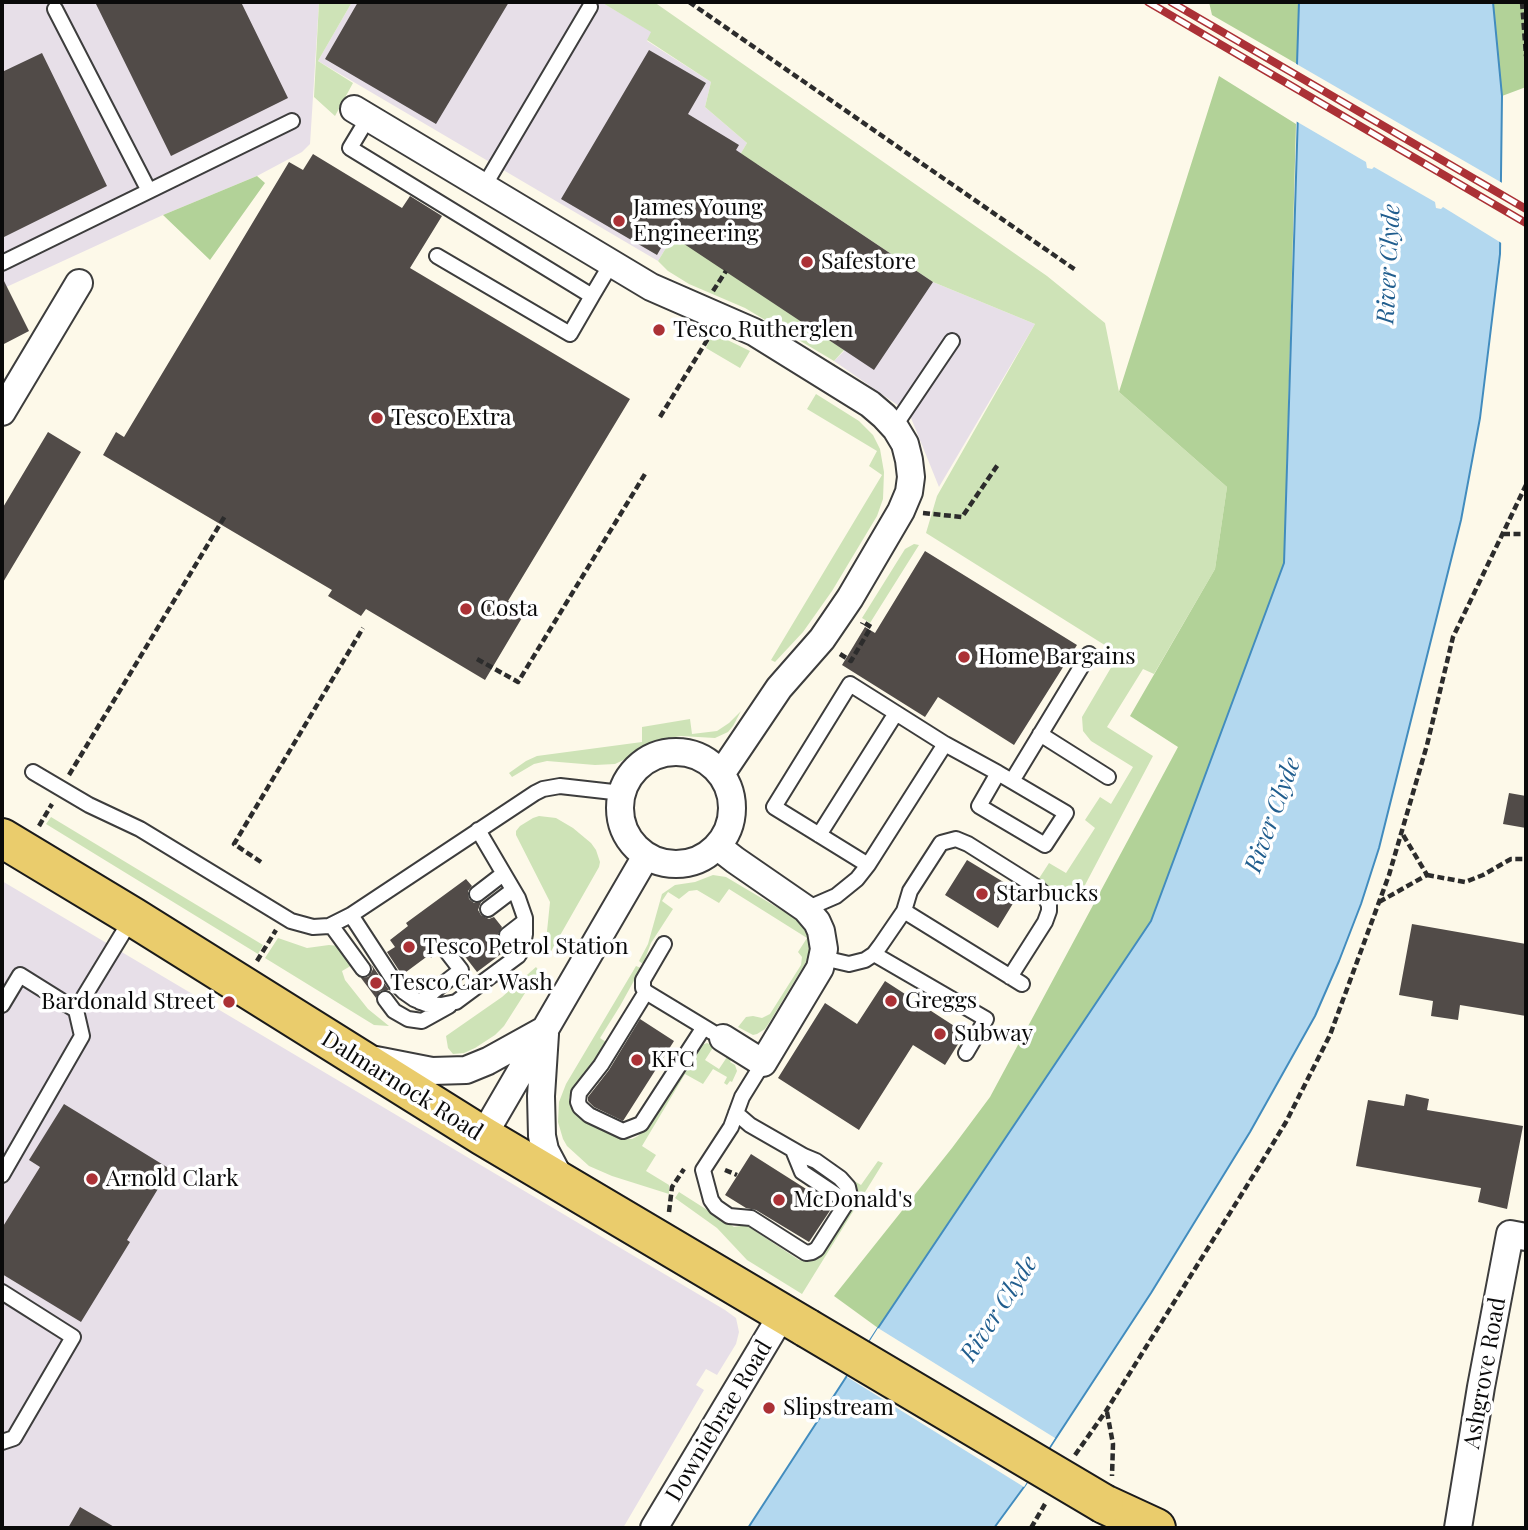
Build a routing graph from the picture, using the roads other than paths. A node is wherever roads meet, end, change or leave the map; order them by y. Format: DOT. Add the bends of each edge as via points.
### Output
graph roads {
  1 [pos="590,6"];
  2 [pos="55,9"];
  3 [pos="361,113"];
  4 [pos="292,121"];
  5 [pos="483,188"];
  6 [pos="149,191"];
  7 [pos="438,256"];
  8 [pos="2,263"];
  9 [pos="611,264"];
  10 [pos="79,283"];
  11 [pos="592,296"];
  12 [pos="952,341"];
  13 [pos="2,412"];
  14 [pos="894,427"];
  15 [pos="1089,654"];
  16 [pos="896,713"];
  17 [pos="1041,734"];
  18 [pos="944,744"];
  19 [pos="33,772"];
  20 [pos="998,772"];
  21 [pos="721,774"];
  22 [pos="1108,777"];
  23 [pos="1012,781"];
  24 [pos="622,793"];
  25 [pos="478,830"];
  26 [pos="820,835"];
  27 [pos="13,845"];
  28 [pos="717,846"];
  29 [pos="646,856"];
  30 [pos="868,865"];
  31 [pos="510,885"];
  32 [pos="806,909"];
  33 [pos="904,911"];
  34 [pos="351,915"];
  35 [pos="133,917"];
  36 [pos="525,921"];
  37 [pos="331,925"];
  38 [pos="507,935"];
  39 [pos="664,944"];
  40 [pos="444,948"];
  41 [pos="874,954"];
  42 [pos="823,958"];
  43 [pos="363,969"];
  44 [pos="646,992"];
  45 [pos="385,999"];
  46 [pos="420,1002"];
  47 [pos="456,1002"];
  48 [pos="2,1005"];
  49 [pos="76,1010"];
  50 [pos="545,1029"];
  51 [pos="713,1032"];
  52 [pos="966,1053"];
  53 [pos="353,1055"];
  54 [pos="763,1063"];
  55 [pos="736,1114"];
  56 [pos="483,1136"];
  57 [pos="2,1175"];
  58 [pos="562,1182"];
  59 [pos="1526,1237"];
  60 [pos="2,1292"];
  61 [pos="795,1320"];
  62 [pos="2,1442"];
  63 [pos="654,1528"];
  64 [pos="1156,1528"];
  65 [pos="1458,1528"];
  1 -- 5 [label="lane"];
  2 -- 6 [label="lane"];
  3 -- 5 [label="street"];
  3 -- 11 [label="lane" via="350,148"];
  4 -- 6 [label="lane"];
  5 -- 9 [label="street"];
  6 -- 8 [label="lane"];
  7 -- 11 [label="lane" via="570,334"];
  9 -- 11 [label="lane"];
  9 -- 14 [label="street" via="668,296 754,332 870,404"];
  10 -- 13 [label="street"];
  12 -- 14 [label="lane"];
  14 -- 21 [label="street" via="905,444 910,468 909,492 901,512 822,639 779,688"];
  15 -- 17 [label="lane"];
  16 -- 18 [label="lane"];
  16 -- 26 [label="lane"];
  16 -- 26 [label="lane" via="850,684 774,807"];
  17 -- 22 [label="lane"];
  17 -- 23 [label="lane"];
  18 -- 20 [label="lane"];
  18 -- 30 [label="lane"];
  19 -- 37 [label="lane" via="140,829 284,917 305,926"];
  20 -- 23 [label="lane"];
  20 -- 23 [label="lane" via="979,806 1045,845 1066,813"];
  21 -- 24 [label="street" via="696,755 666,753 638,767"];
  21 -- 28 [label="street" via="733,811"];
  24 -- 25 [label="lane" via="560,786 543,789"];
  24 -- 29 [label="street" via="624,829"];
  25 -- 31 [label="lane"];
  25 -- 34 [label="lane"];
  26 -- 30 [label="lane"];
  27 -- 35 [label="main road, Dalmarnock Road"];
  28 -- 29 [label="street" via="684,864"];
  28 -- 32 [label="street"];
  29 -- 50 [label="street"];
  30 -- 32 [label="lane" via="845,889"];
  31 -- 31 [label="lane" via="485,904"];
  31 -- 36 [label="lane"];
  32 -- 42 [label="street" via="821,931"];
  33 -- 33 [label="lane" via="910,891 941,843 949,840 962,841 1038,888 1049,905 1016,981"];
  33 -- 41 [label="lane"];
  34 -- 37 [label="lane"];
  34 -- 46 [label="lane" via="396,984"];
  35 -- 49 [label="lane"];
  35 -- 53 [label="main road, Dalmarnock Road"];
  36 -- 38 [label="lane"];
  36 -- 47 [label="lane" via="518,956"];
  37 -- 43 [label="lane"];
  39 -- 44 [label="lane" via="643,980"];
  40 -- 46 [label="lane" via="465,967"];
  41 -- 42 [label="lane" via="849,964"];
  41 -- 52 [label="lane" via="986,1020"];
  42 -- 54 [label="street"];
  44 -- 51 [label="lane"];
  44 -- 51 [label="lane" via="579,1093 580,1107 589,1115 623,1131 641,1124"];
  45 -- 47 [label="lane" via="394,1011 422,1021"];
  46 -- 47 [label="lane"];
  48 -- 49 [label="lane" via="20,975"];
  49 -- 57 [label="lane" via="82,1036"];
  50 -- 53 [label="street" via="466,1070 432,1071"];
  50 -- 56 [label="street"];
  50 -- 58 [label="street" via="542,1136"];
  51 -- 54 [label="street"];
  53 -- 56 [label="main road, Dalmarnock Road"];
  54 -- 55 [label="lane"];
  55 -- 55 [label="lane" via="793,1150 802,1172 847,1202 812,1252 806,1253 751,1218 729,1216 711,1200 703,1170"];
  56 -- 58 [label="main road, Dalmarnock Road"];
  58 -- 61 [label="main road, Dalmarnock Road"];
  59 -- 65 [label="street, Ashgrove Road" via="1510,1234"];
  60 -- 62 [label="lane" via="73,1337 14,1438"];
  61 -- 63 [label="street, Downiebrae Road"];
  61 -- 64 [label="main road, Dalmarnock Road, bridge" via="1109,1488"];
}
